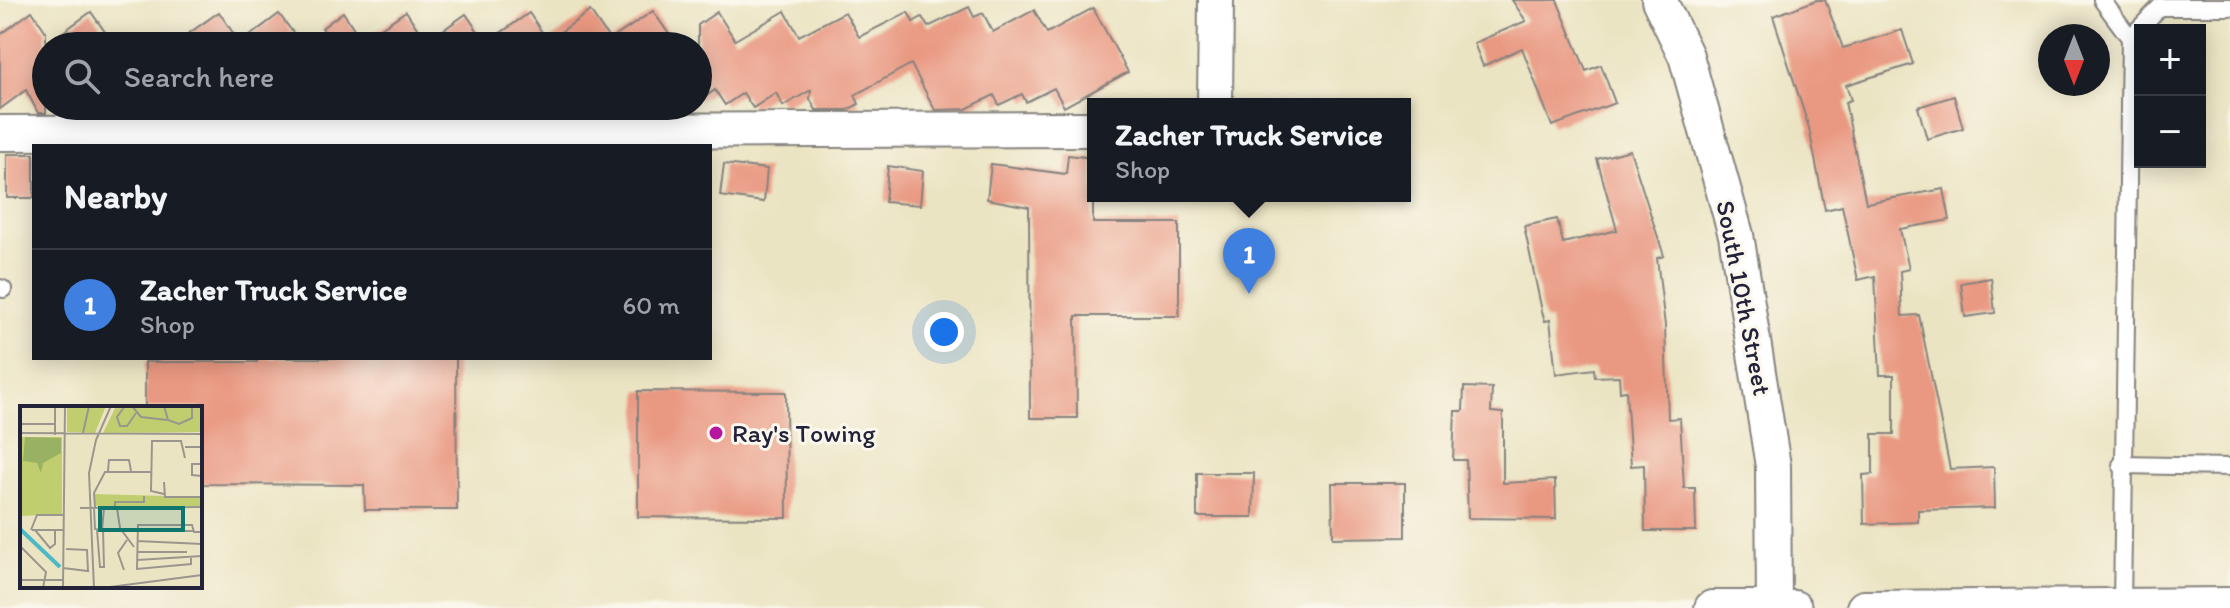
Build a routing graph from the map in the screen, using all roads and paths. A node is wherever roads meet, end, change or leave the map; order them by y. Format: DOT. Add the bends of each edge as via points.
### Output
graph roads {
  1 [pos="1216,0"];
  2 [pos="1659,0"];
  3 [pos="2102,0"];
  4 [pos="2230,7"];
  5 [pos="2130,38"];
  6 [pos="1215,98"];
  7 [pos="1087,129"];
  8 [pos="0,133"];
  9 [pos="2121,465"];
  10 [pos="2230,467"];
  11 [pos="2230,605"];
  12 [pos="2122,606"];
  13 [pos="1712,608"];
  14 [pos="1774,608"];
  15 [pos="1794,608"];
  16 [pos="1864,608"];
  1 -- 6 [label="street"];
  2 -- 14 [label="street, South 10th Street" via="1686,56 1736,235 1773,466"];
  3 -- 5 [label="lane"];
  4 -- 5 [label="lane" via="2160,7"];
  5 -- 9 [label="lane"];
  7 -- 8 [label="street"];
  9 -- 10 [label="lane"];
  9 -- 12 [label="lane"];
  11 -- 12 [label="street"];
  12 -- 16 [label="street"];
  13 -- 14 [label="street"];
  14 -- 15 [label="street"];
}
